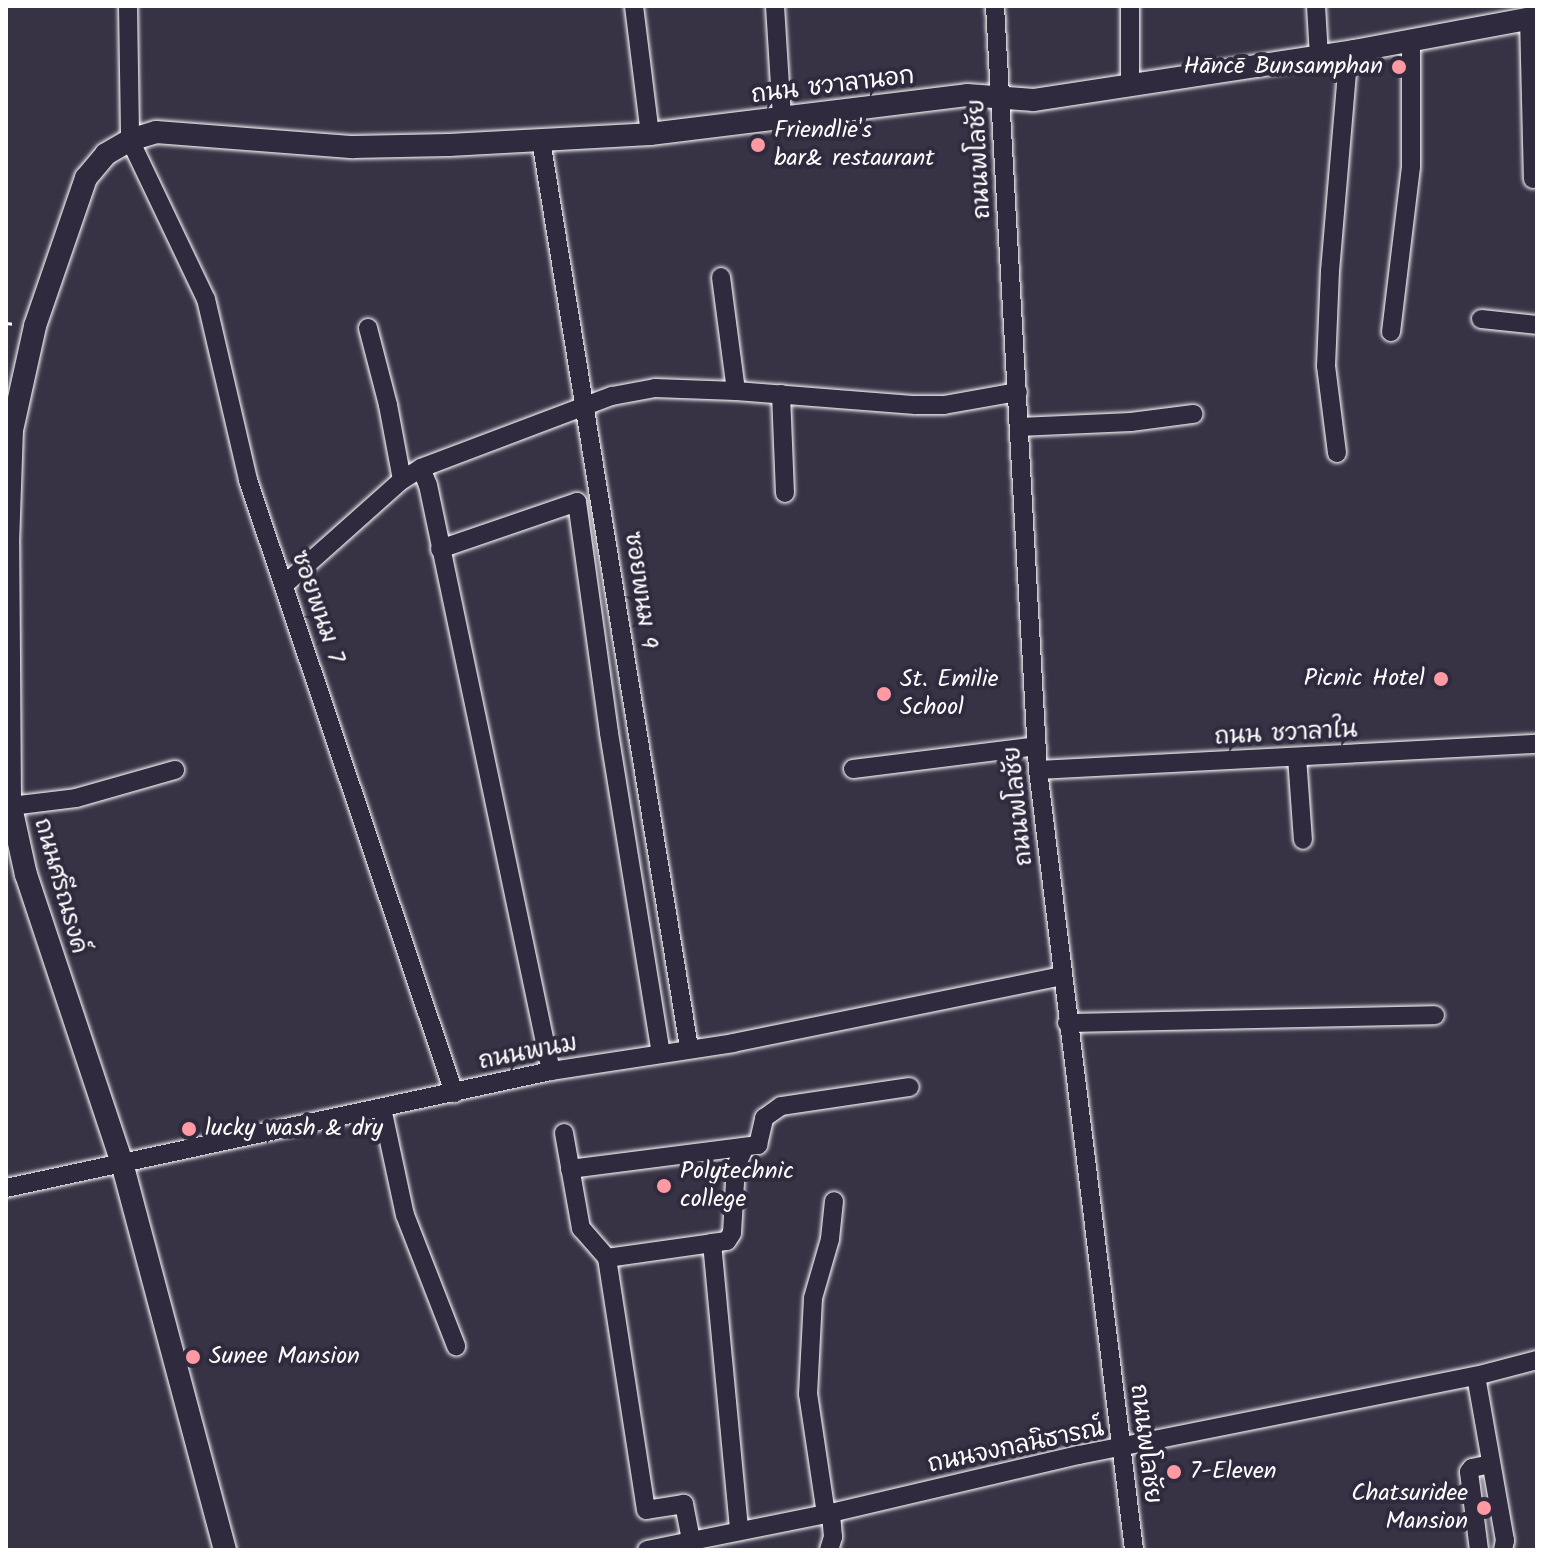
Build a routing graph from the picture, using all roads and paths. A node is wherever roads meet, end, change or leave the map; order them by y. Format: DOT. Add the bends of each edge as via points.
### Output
graph roads {
  1 [pos="128,6"];
  2 [pos="634,6"];
  3 [pos="775,6"];
  4 [pos="995,6"];
  5 [pos="1130,6"];
  6 [pos="1316,6"];
  7 [pos="1496,15"];
  8 [pos="1533,18"];
  9 [pos="1411,41"];
  10 [pos="1346,52"];
  11 [pos="1319,56"];
  12 [pos="1130,86"];
  13 [pos="1000,97"];
  14 [pos="782,118"];
  15 [pos="650,134"];
  16 [pos="130,140"];
  17 [pos="541,140"];
  18 [pos="1533,179"];
  19 [pos="721,277"];
  20 [pos="1481,319"];
  21 [pos="1537,325"];
  22 [pos="368,328"];
  23 [pos="1391,332"];
  24 [pos="736,391"];
  25 [pos="1018,392"];
  26 [pos="781,394"];
  27 [pos="584,405"];
  28 [pos="1193,414"];
  29 [pos="1019,427"];
  30 [pos="1337,453"];
  31 [pos="421,468"];
  32 [pos="402,480"];
  33 [pos="785,493"];
  34 [pos="7,544"];
  35 [pos="440,549"];
  36 [pos="284,585"];
  37 [pos="636,729"];
  38 [pos="609,733"];
  39 [pos="1537,744"];
  40 [pos="1037,746"];
  41 [pos="1297,757"];
  42 [pos="853,769"];
  43 [pos="175,770"];
  44 [pos="1038,770"];
  45 [pos="9,803"];
  46 [pos="1303,840"];
  47 [pos="1061,976"];
  48 [pos="1435,1015"];
  49 [pos="1067,1023"];
  50 [pos="689,1048"];
  51 [pos="661,1053"];
  52 [pos="551,1071"];
  53 [pos="910,1087"];
  54 [pos="454,1093"];
  55 [pos="382,1108"];
  56 [pos="564,1133"];
  57 [pos="745,1147"];
  58 [pos="122,1163"];
  59 [pos="570,1169"];
  60 [pos="6,1188"];
  61 [pos="834,1201"];
  62 [pos="712,1243"];
  63 [pos="607,1258"];
  64 [pos="456,1346"];
  65 [pos="1537,1360"];
  66 [pos="1476,1376"];
  67 [pos="1121,1448"];
  68 [pos="1491,1464"];
  69 [pos="828,1514"];
  70 [pos="739,1530"];
  71 [pos="691,1540"];
  72 [pos="225,1550"];
  73 [pos="647,1550"];
  74 [pos="829,1550"];
  75 [pos="1134,1550"];
  76 [pos="1479,1550"];
  77 [pos="1503,1550"];
  1 -- 16 [label="street"];
  2 -- 15 [label="street"];
  3 -- 14 [label="street"];
  4 -- 13 [label="street, ถนนพโลชัย"];
  5 -- 12 [label="street"];
  6 -- 11 [label="street"];
  7 -- 8 [label="main road, ถนน ชวาลานอก"];
  7 -- 9 [label="main road, ถนน ชวาลานอก"];
  8 -- 18 [label="street"];
  9 -- 10 [label="main road, ถนน ชวาลานอก"];
  9 -- 23 [label="street" via="1411,166"];
  10 -- 11 [label="main road, ถนน ชวาลานอก"];
  10 -- 30 [label="street" via="1326,366"];
  11 -- 12 [label="main road, ถนน ชวาลานอก"];
  12 -- 13 [label="main road, ถนน ชวาลานอก" via="1034,100"];
  13 -- 14 [label="main road, ถนน ชวาลานอก" via="967,95"];
  13 -- 25 [label="street, ถนนพโลชัย"];
  14 -- 15 [label="main road, ถนน ชวาลานอก"];
  15 -- 17 [label="main road, ถนน ชวาลานอก"];
  16 -- 17 [label="main road, ถนน ชวาลานอก" via="168,132 353,147"];
  16 -- 34 [label="main road, ถนนศรีณรงค์" via="106,154 86,178 35,326 12,430"];
  16 -- 36 [label="street, ซอยพนม 7" via="206,299 248,480"];
  17 -- 27 [label="street, ซอยพนม 9"];
  19 -- 24 [label="street"];
  20 -- 21 [label="street"];
  22 -- 32 [label="street"];
  24 -- 26 [label="street"];
  24 -- 27 [label="street" via="655,388"];
  25 -- 26 [label="street" via="929,405"];
  25 -- 29 [label="street, ถนนพโลชัย"];
  26 -- 33 [label="street"];
  27 -- 31 [label="street"];
  27 -- 37 [label="street, ซอยพนม 9"];
  28 -- 29 [label="street"];
  29 -- 40 [label="street, ถนนพโลชัย"];
  31 -- 32 [label="street"];
  31 -- 35 [label="street"];
  32 -- 36 [label="street"];
  34 -- 45 [label="main road, ถนนศรีณรงค์"];
  35 -- 38 [label="street" via="577,502"];
  35 -- 52 [label="street"];
  36 -- 54 [label="street, ซอยพนม 7"];
  37 -- 38 [label="street"];
  37 -- 50 [label="street, ซอยพนม 9"];
  38 -- 51 [label="street"];
  39 -- 41 [label="street, ถนน ชวาลาใน"];
  40 -- 42 [label="street"];
  40 -- 44 [label="street, ถนนพโลชัย"];
  41 -- 44 [label="street, ถนน ชวาลาใน"];
  41 -- 46 [label="street"];
  43 -- 45 [label="street" via="76,798"];
  44 -- 47 [label="street, ถนนพโลชัย"];
  45 -- 58 [label="main road, ถนนศรีณรงค์" via="26,875"];
  47 -- 49 [label="street, ถนนพโลชัย"];
  47 -- 50 [label="street, ถนนพนม"];
  48 -- 49 [label="street"];
  49 -- 67 [label="street, ถนนพโลชัย"];
  50 -- 51 [label="street, ถนนพนม"];
  51 -- 52 [label="street, ถนนพนม"];
  52 -- 54 [label="street, ถนนพนม"];
  53 -- 57 [label="street" via="781,1106 764,1118 758,1145"];
  54 -- 55 [label="street, ถนนพนม"];
  55 -- 58 [label="street, ถนนพนม"];
  55 -- 64 [label="street" via="405,1215"];
  56 -- 59 [label="street"];
  57 -- 59 [label="street"];
  57 -- 62 [label="street" via="736,1166 732,1233 727,1241"];
  58 -- 60 [label="street, ถนนพนม"];
  58 -- 72 [label="main road, ถนนศรีณรงค์"];
  59 -- 63 [label="street" via="581,1228"];
  61 -- 69 [label="street" via="830,1239 813,1298 808,1394"];
  62 -- 63 [label="street"];
  62 -- 70 [label="street"];
  63 -- 71 [label="street" via="646,1510 684,1504"];
  65 -- 66 [label="street, ถนนจงกลนิธารณ์"];
  66 -- 67 [label="street, ถนนจงกลนิธารณ์"];
  66 -- 68 [label="street"];
  67 -- 69 [label="street, ถนนจงกลนิธารณ์"];
  67 -- 75 [label="street, ถนนพโลชัย"];
  68 -- 76 [label="street" via="1469,1472"];
  68 -- 77 [label="street"];
  69 -- 70 [label="street, ถนนจงกลนิธารณ์"];
  69 -- 74 [label="street" via="833,1537"];
  70 -- 71 [label="street, ถนนจงกลนิธารณ์"];
  71 -- 73 [label="street, ถนนจงกลนิธารณ์"];
}
